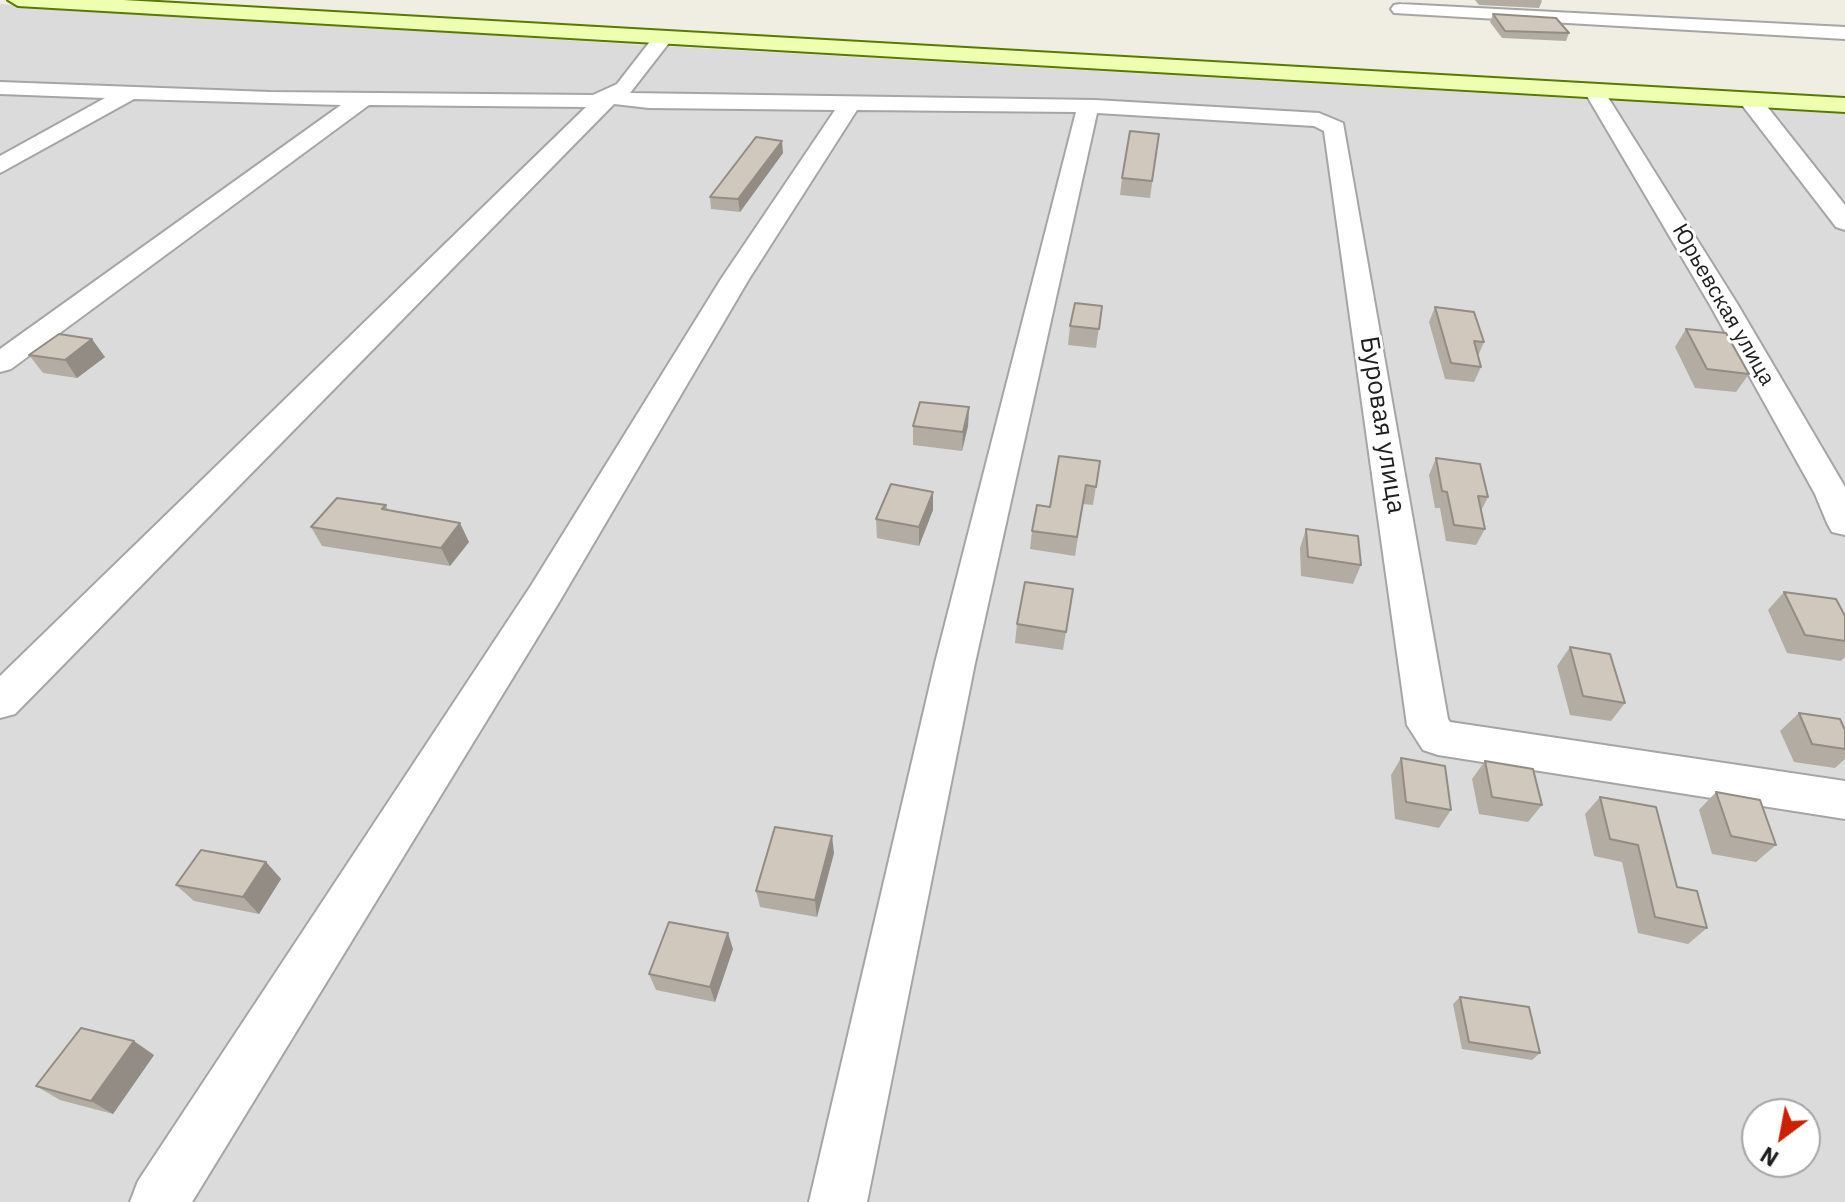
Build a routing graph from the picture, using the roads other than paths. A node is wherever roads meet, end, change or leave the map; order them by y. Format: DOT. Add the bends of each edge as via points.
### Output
graph roads {
  1 [pos="18,0"];
  2 [pos="1400,9"];
  3 [pos="1845,33"];
  4 [pos="662,39"];
  5 [pos="0,88"];
  6 [pos="1594,91"];
  7 [pos="132,92"];
  8 [pos="609,97"];
  9 [pos="365,98"];
  10 [pos="1750,100"];
  11 [pos="850,104"];
  12 [pos="1845,105"];
  13 [pos="1088,106"];
  14 [pos="0,166"];
  15 [pos="1845,222"];
  16 [pos="0,363"];
  17 [pos="1845,523"];
  18 [pos="0,702"];
  19 [pos="1845,800"];
  20 [pos="159,1202"];
  21 [pos="838,1202"];
  1 -- 4 [label="main road"];
  2 -- 3 [label="street"];
  4 -- 6 [label="main road"];
  4 -- 8 [label="street" via="624,88"];
  5 -- 7 [label="street"];
  6 -- 10 [label="main road"];
  6 -- 17 [label="street, Юрьевская улица" via="1716,291"];
  7 -- 9 [label="street"];
  7 -- 14 [label="street"];
  8 -- 9 [label="street" via="580,102"];
  8 -- 11 [label="street"];
  8 -- 18 [label="street"];
  9 -- 16 [label="street"];
  10 -- 12 [label="main road"];
  10 -- 15 [label="street"];
  11 -- 13 [label="street"];
  11 -- 20 [label="street" via="735,279 545,594"];
  13 -- 19 [label="street, Буровая улица" via="1319,120 1335,128 1428,725 1438,738"];
  13 -- 21 [label="street" via="955,663"];
}
